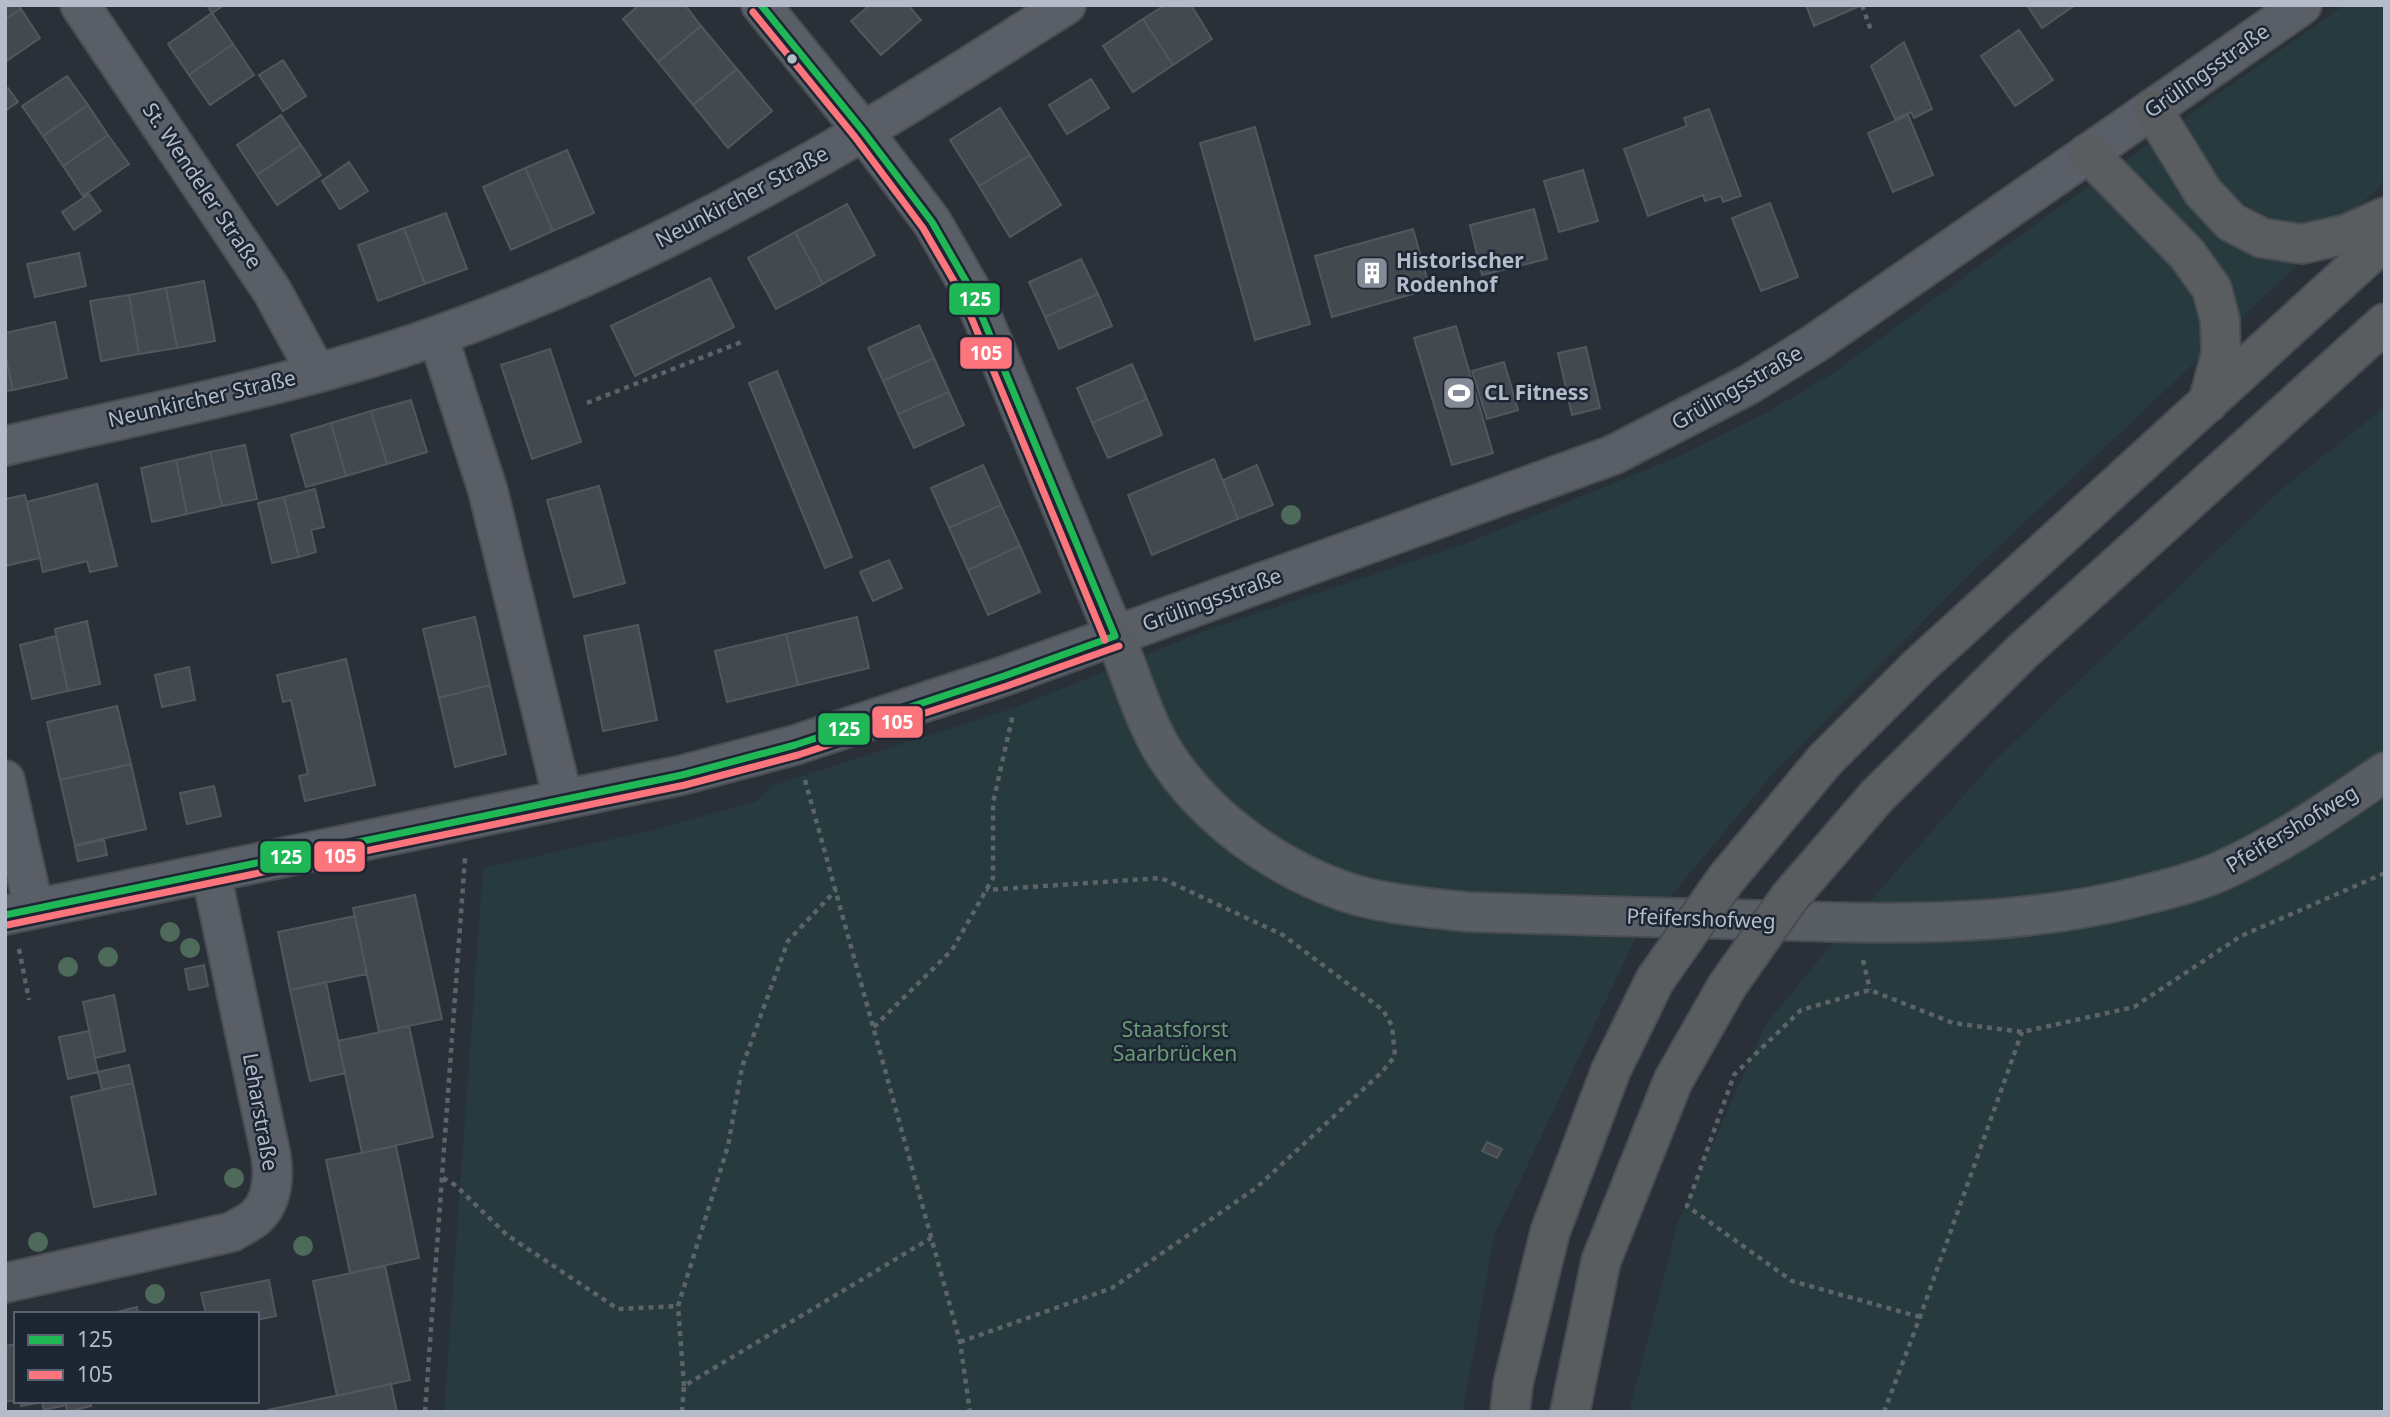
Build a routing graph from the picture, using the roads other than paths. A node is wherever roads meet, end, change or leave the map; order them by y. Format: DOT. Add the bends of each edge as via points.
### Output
graph roads {
  1 [pos="79,5"];
  2 [pos="761,5"];
  3 [pos="1066,5"];
  4 [pos="2302,5"];
  5 [pos="2152,109"];
  6 [pos="863,131"];
  7 [pos="2088,153"];
  8 [pos="2385,217"];
  9 [pos="2385,240"];
  10 [pos="2385,323"];
  11 [pos="438,336"];
  12 [pos="316,372"];
  13 [pos="2208,403"];
  14 [pos="5,446"];
  15 [pos="1115,636"];
  16 [pos="2385,772"];
  17 [pos="5,780"];
  18 [pos="563,799"];
  19 [pos="211,873"];
  20 [pos="17,913"];
  21 [pos="5,1283"];
  22 [pos="1510,1412"];
  23 [pos="1570,1412"];
  1 -- 12 [label="street, St. Wendeler Straße" via="272,291"];
  2 -- 6 [label="street"];
  3 -- 6 [label="street, Neunkircher Straße"];
  4 -- 5 [label="street, Grülingsstraße"];
  5 -- 7 [label="street, Grülingsstraße"];
  5 -- 8 [label="highway" via="2203,192 2231,222 2262,238 2302,244 2347,234"];
  6 -- 11 [label="street, Neunkircher Straße" via="657,243"];
  6 -- 15 [label="street" via="932,222 971,290"];
  7 -- 13 [label="highway" via="2187,254 2211,289 2220,320 2221,354"];
  7 -- 15 [label="street, Grülingsstraße" via="1814,344 1682,421 1613,455 1537,484"];
  9 -- 13 [label="highway"];
  10 -- 23 [label="highway, bridge" via="2023,651 1877,796 1789,898 1727,986 1673,1081 1601,1261"];
  11 -- 12 [label="street, Neunkircher Straße"];
  11 -- 18 [label="street" via="488,491"];
  12 -- 14 [label="street, Neunkircher Straße"];
  13 -- 22 [label="highway, bridge" via="1919,667 1825,760 1726,879 1655,980 1611,1070 1550,1232"];
  15 -- 16 [label="street, Pfeifershofweg" via="1165,754 1201,800 1245,838 1289,869 1346,892 1469,912 1854,923 2054,914 2173,888 2221,871 2330,810"];
  15 -- 18 [label="street, Grülingsstraße" via="795,745 682,775"];
  17 -- 20 [label="street"];
  18 -- 19 [label="street, Grülingsstraße"];
  19 -- 20 [label="street, Grülingsstraße"];
  19 -- 21 [label="street, Leharstraße" via="271,1156 274,1178 268,1198 257,1216 232,1232"];
}
